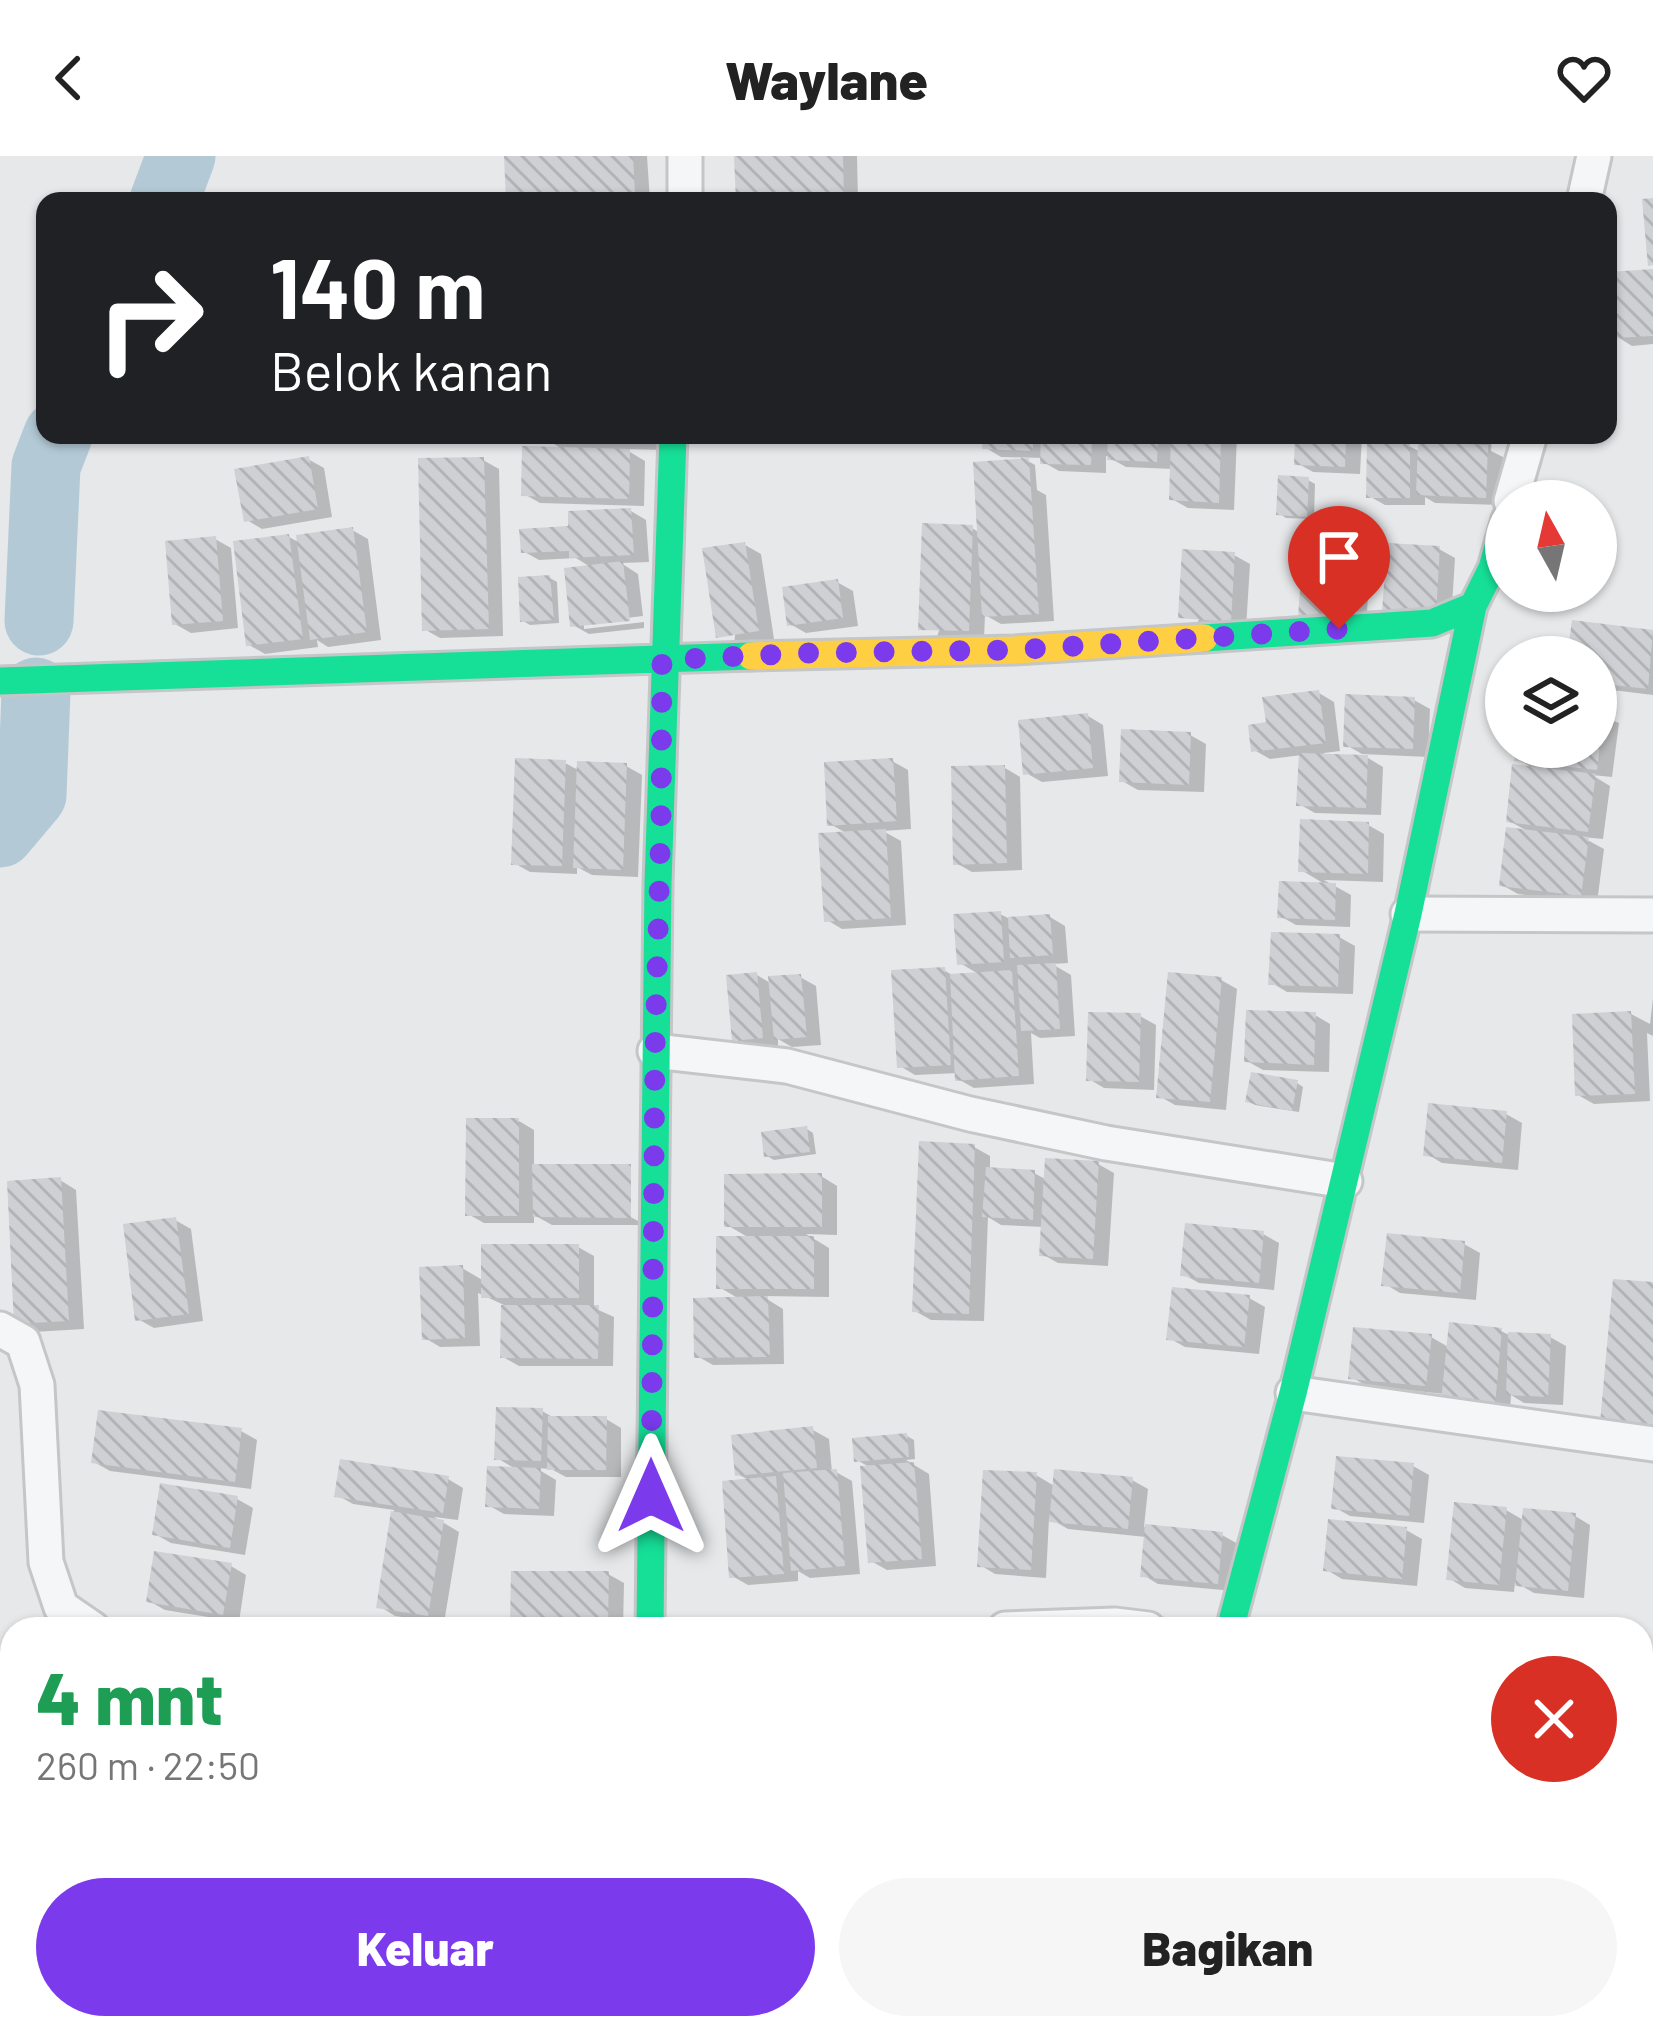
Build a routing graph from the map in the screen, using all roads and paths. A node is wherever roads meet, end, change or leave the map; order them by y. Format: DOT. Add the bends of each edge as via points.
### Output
graph roads {
  1 [pos="685,156"];
  2 [pos="1594,156"];
  3 [pos="685,192"];
  4 [pos="1586,192"];
  5 [pos="674,444"];
  6 [pos="1527,444"];
  7 [pos="1517,480"];
  8 [pos="1485,582"];
  9 [pos="1473,607"];
  10 [pos="662,660"];
  11 [pos="0,681"];
  12 [pos="1408,914"];
  13 [pos="1653,915"];
  14 [pos="655,1051"];
  15 [pos="1345,1181"];
  16 [pos="0,1329"];
  17 [pos="1293,1393"];
  18 [pos="1653,1444"];
  19 [pos="76,1617"];
  20 [pos="650,1617"];
  21 [pos="1233,1617"];
  1 -- 3 [label="street"];
  2 -- 4 [label="street"];
  5 -- 10 [label="street"];
  6 -- 7 [label="street"];
  8 -- 9 [label="street"];
  9 -- 10 [label="street" via="1432,623 1014,650"];
  9 -- 12 [label="street"];
  10 -- 11 [label="street"];
  10 -- 14 [label="street"];
  12 -- 13 [label="street"];
  12 -- 15 [label="street"];
  14 -- 15 [label="street" via="787,1066 1106,1143"];
  14 -- 20 [label="street"];
  15 -- 17 [label="street"];
  16 -- 19 [label="street" via="23,1342 37,1385 46,1562 61,1607"];
  17 -- 18 [label="street"];
  17 -- 21 [label="street"];
}
